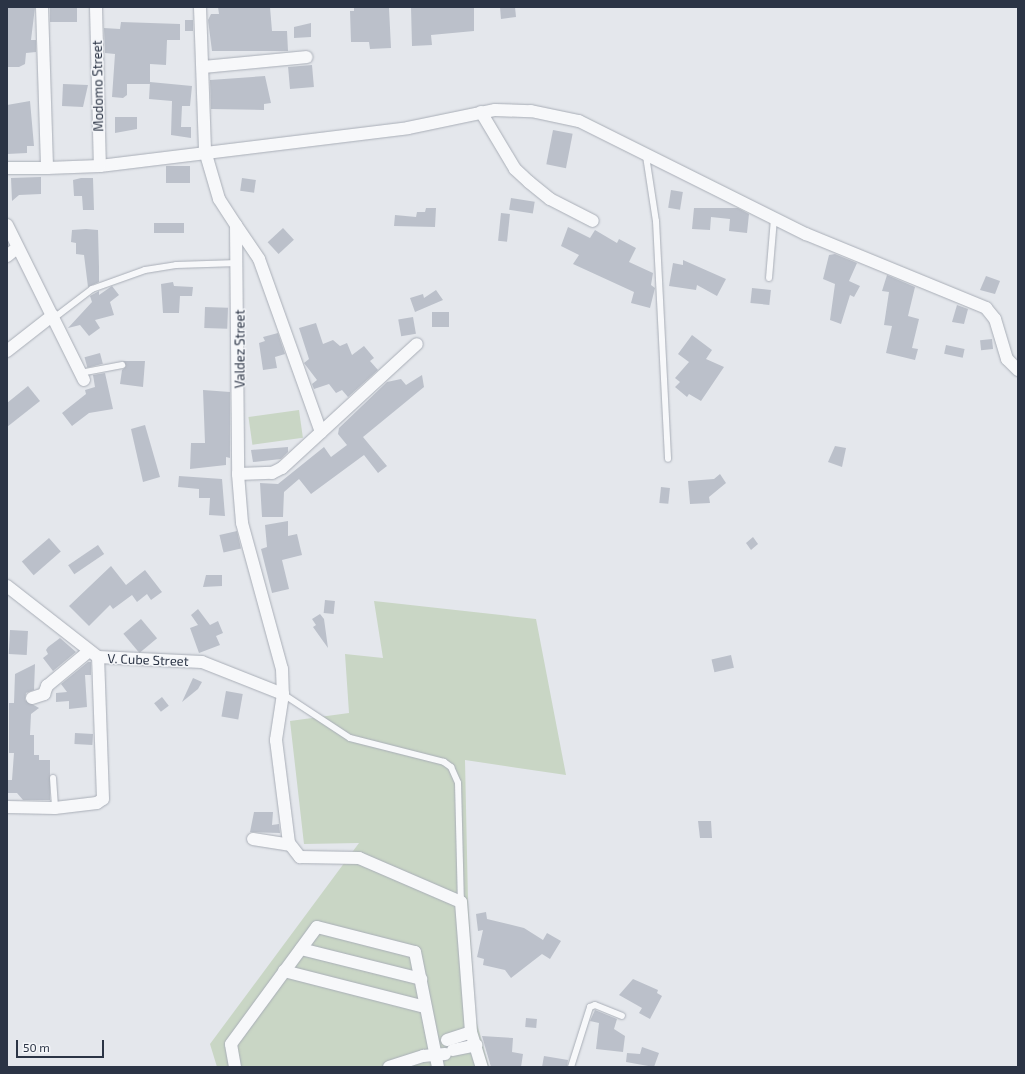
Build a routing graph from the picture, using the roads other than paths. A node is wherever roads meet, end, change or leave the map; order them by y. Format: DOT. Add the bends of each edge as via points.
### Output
graph roads {
  1 [pos="42,7"];
  2 [pos="96,7"];
  3 [pos="200,7"];
  4 [pos="307,58"];
  5 [pos="204,67"];
  6 [pos="481,112"];
  7 [pos="205,151"];
  8 [pos="646,156"];
  9 [pos="100,166"];
  10 [pos="7,168"];
  11 [pos="47,168"];
  12 [pos="774,219"];
  13 [pos="593,221"];
  14 [pos="236,224"];
  15 [pos="7,225"];
  16 [pos="17,248"];
  17 [pos="7,256"];
  18 [pos="239,263"];
  19 [pos="769,278"];
  20 [pos="54,316"];
  21 [pos="418,344"];
  22 [pos="7,351"];
  23 [pos="122,365"];
  24 [pos="1018,370"];
  25 [pos="82,376"];
  26 [pos="321,432"];
  27 [pos="668,459"];
  28 [pos="238,474"];
  29 [pos="7,586"];
  30 [pos="93,655"];
  31 [pos="283,694"];
  32 [pos="32,698"];
  33 [pos="53,778"];
  34 [pos="7,807"];
  35 [pos="55,808"];
  36 [pos="254,839"];
  37 [pos="290,845"];
  38 [pos="461,902"];
  39 [pos="301,949"];
  40 [pos="284,971"];
  41 [pos="421,979"];
  42 [pos="425,1007"];
  43 [pos="622,1016"];
  44 [pos="471,1032"];
  45 [pos="476,1045"];
  46 [pos="439,1051"];
  47 [pos="235,1067"];
  48 [pos="389,1067"];
  49 [pos="482,1067"];
  50 [pos="571,1067"];
  1 -- 11 [label="street"];
  2 -- 9 [label="street, Modomo Street"];
  3 -- 5 [label="street"];
  4 -- 5 [label="street"];
  5 -- 7 [label="street"];
  6 -- 7 [label="street" via="408,128"];
  6 -- 8 [label="street" via="513,109 579,121"];
  6 -- 13 [label="street" via="516,169 528,182 550,199"];
  7 -- 9 [label="street"];
  7 -- 14 [label="street" via="219,200"];
  8 -- 12 [label="street"];
  8 -- 27 [label="lane" via="656,221"];
  9 -- 11 [label="street"];
  10 -- 11 [label="street"];
  12 -- 19 [label="lane"];
  12 -- 24 [label="street" via="986,308 995,319 1007,360"];
  14 -- 18 [label="street, Valdez Street"];
  14 -- 26 [label="street" via="259,259"];
  15 -- 16 [label="street"];
  16 -- 17 [label="street"];
  16 -- 20 [label="street"];
  18 -- 20 [label="lane" via="176,265 145,270 92,289"];
  18 -- 28 [label="street, Valdez Street"];
  20 -- 22 [label="street"];
  20 -- 25 [label="street"];
  21 -- 26 [label="street"];
  23 -- 25 [label="lane"];
  26 -- 28 [label="street" via="272,473"];
  28 -- 31 [label="street, Valdez Street" via="242,523 278,647"];
  29 -- 30 [label="street, V. Cube Street"];
  30 -- 31 [label="street, V. Cube Street" via="202,662"];
  30 -- 32 [label="street" via="47,686 44,694"];
  30 -- 35 [label="street" via="103,799 97,803"];
  31 -- 37 [label="street, Valdez Street" via="276,740"];
  31 -- 38 [label="lane" via="350,738 444,762 451,767 458,783"];
  33 -- 35 [label="lane"];
  34 -- 35 [label="street"];
  36 -- 37 [label="street"];
  37 -- 38 [label="street" via="300,857 359,858"];
  38 -- 44 [label="street"];
  39 -- 40 [label="street"];
  39 -- 41 [label="street"];
  39 -- 41 [label="street" via="317,927 412,951"];
  40 -- 42 [label="street"];
  40 -- 47 [label="street" via="231,1044"];
  41 -- 42 [label="street"];
  42 -- 46 [label="street"];
  43 -- 50 [label="lane" via="595,1005 590,1007"];
  44 -- 45 [label="street"];
  44 -- 46 [label="street"];
  45 -- 46 [label="street"];
  45 -- 49 [label="street"];
  46 -- 48 [label="street"];
}
